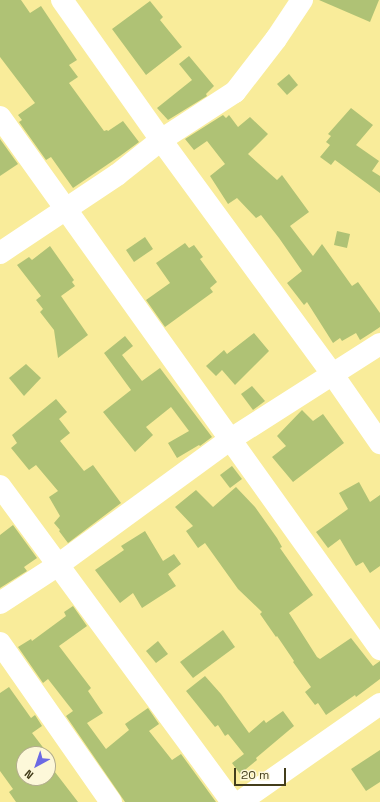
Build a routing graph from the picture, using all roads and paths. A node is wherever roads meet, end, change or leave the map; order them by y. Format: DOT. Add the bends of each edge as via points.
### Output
graph roads {
  1 [pos="62,0"];
  2 [pos="302,0"];
  3 [pos="0,117"];
  4 [pos="161,140"];
  5 [pos="66,209"];
  6 [pos="0,253"];
  7 [pos="380,344"];
  8 [pos="333,374"];
  9 [pos="231,439"];
  10 [pos="380,443"];
  11 [pos="0,486"];
  12 [pos="58,565"];
  13 [pos="0,603"];
  14 [pos="0,643"];
  15 [pos="380,649"];
  16 [pos="380,704"];
  17 [pos="111,802"];
  18 [pos="232,802"];
  19 [pos="240,802"];
  1 -- 4 [label="street"];
  2 -- 4 [label="street" via="235,92"];
  3 -- 5 [label="street"];
  4 -- 5 [label="street"];
  4 -- 8 [label="street"];
  5 -- 6 [label="street"];
  5 -- 9 [label="street"];
  7 -- 8 [label="street"];
  8 -- 9 [label="street"];
  8 -- 10 [label="street"];
  9 -- 12 [label="street"];
  9 -- 15 [label="street"];
  11 -- 12 [label="street"];
  12 -- 13 [label="street"];
  12 -- 18 [label="street"];
  14 -- 17 [label="street"];
  16 -- 19 [label="street"];
}
